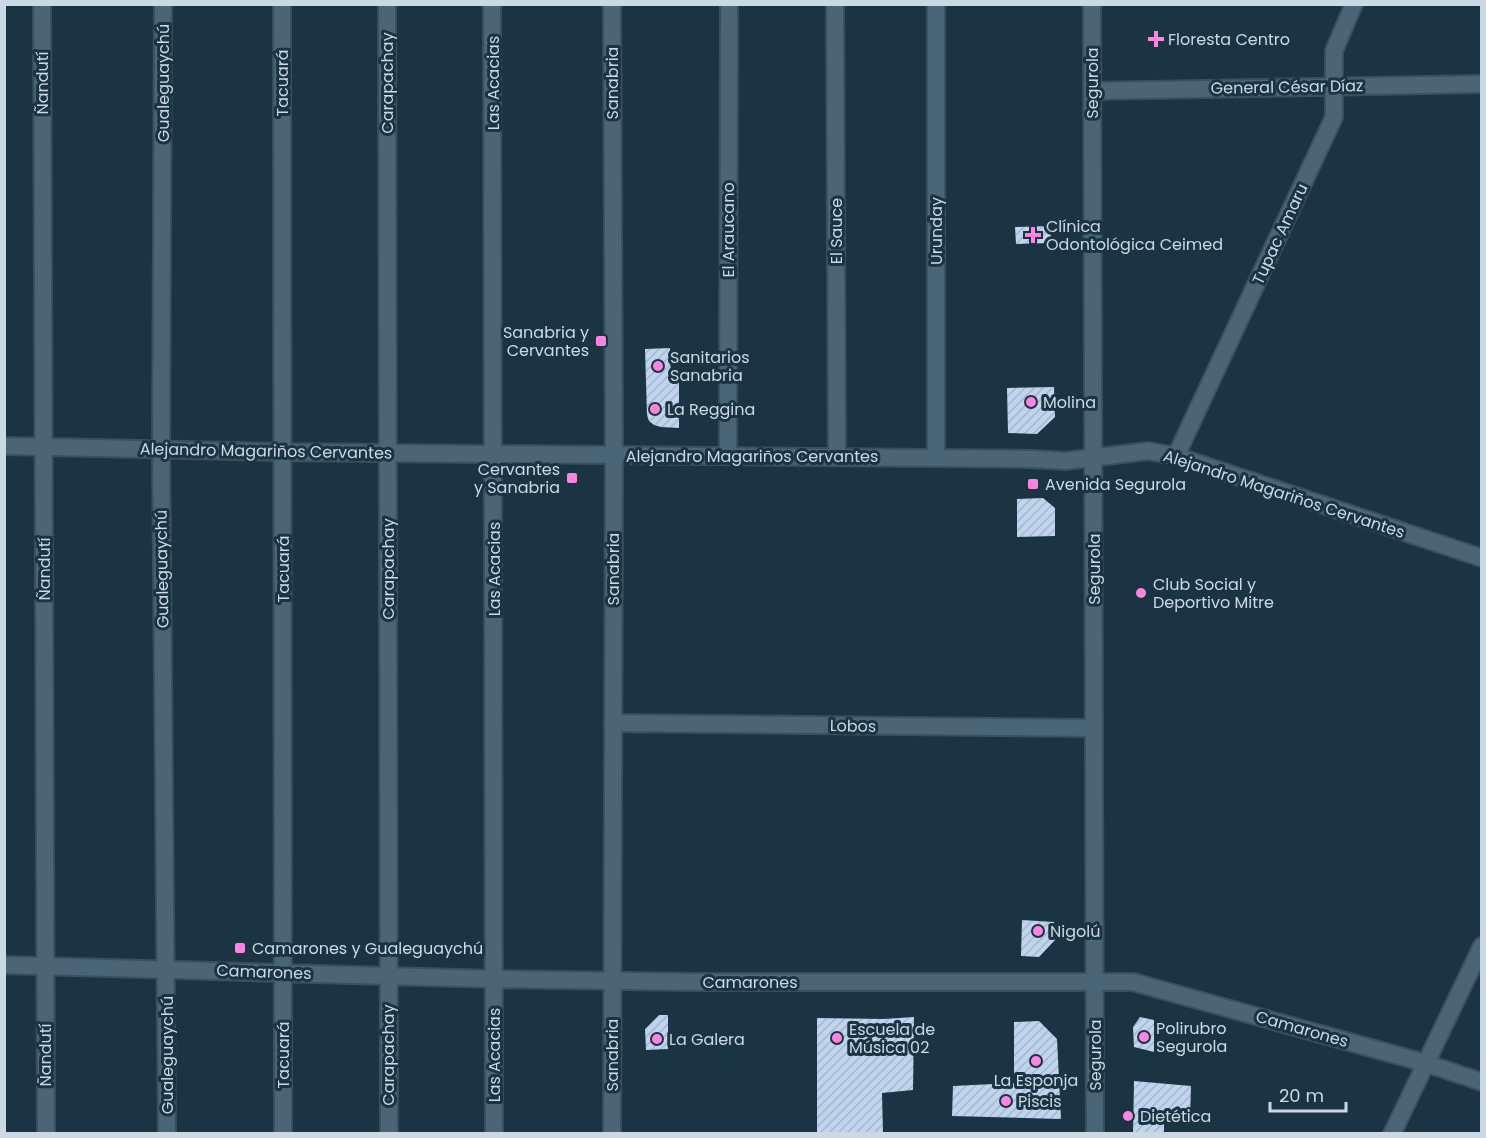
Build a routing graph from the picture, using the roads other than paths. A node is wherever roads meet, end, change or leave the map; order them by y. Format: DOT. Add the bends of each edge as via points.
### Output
graph roads {
  1 [pos="42,4"];
  2 [pos="163,4"];
  3 [pos="282,4"];
  4 [pos="387,4"];
  5 [pos="492,4"];
  6 [pos="612,4"];
  7 [pos="729,4"];
  8 [pos="835,4"];
  9 [pos="936,4"];
  10 [pos="1092,4"];
  11 [pos="1354,4"];
  12 [pos="1482,84"];
  13 [pos="1334,86"];
  14 [pos="1092,91"];
  15 [pos="4,446"];
  16 [pos="44,447"];
  17 [pos="161,450"];
  18 [pos="282,452"];
  19 [pos="388,453"];
  20 [pos="494,454"];
  21 [pos="614,455"];
  22 [pos="728,456"];
  23 [pos="1176,456"];
  24 [pos="837,457"];
  25 [pos="936,458"];
  26 [pos="1093,458"];
  27 [pos="1482,558"];
  28 [pos="613,723"];
  29 [pos="1094,728"];
  30 [pos="1482,946"];
  31 [pos="4,965"];
  32 [pos="45,967"];
  33 [pos="166,969"];
  34 [pos="283,973"];
  35 [pos="388,976"];
  36 [pos="494,979"];
  37 [pos="612,980"];
  38 [pos="1094,982"];
  39 [pos="1425,1063"];
  40 [pos="1482,1082"];
  41 [pos="46,1134"];
  42 [pos="167,1134"];
  43 [pos="283,1134"];
  44 [pos="388,1134"];
  45 [pos="494,1134"];
  46 [pos="612,1134"];
  47 [pos="1095,1134"];
  48 [pos="1392,1134"];
  1 -- 16 [label="street, Ñandutí"];
  2 -- 17 [label="street, Gualeguaychú"];
  3 -- 18 [label="street, Tacuará"];
  4 -- 19 [label="street, Carapachay"];
  5 -- 20 [label="street, Las Acacias"];
  6 -- 21 [label="street, Sanabria"];
  7 -- 22 [label="street, El Araucano"];
  8 -- 24 [label="street, El Sauce"];
  9 -- 25 [label="street, Urunday"];
  10 -- 14 [label="street, Segurola"];
  11 -- 13 [label="street, Tupac Amaru" via="1334,51"];
  12 -- 13 [label="street, General César Díaz"];
  13 -- 14 [label="street, General César Díaz"];
  13 -- 23 [label="street, Tupac Amaru" via="1334,117"];
  14 -- 26 [label="street, Segurola"];
  15 -- 16 [label="street, Alejandro Magariños Cervantes"];
  16 -- 17 [label="street, Alejandro Magariños Cervantes"];
  16 -- 32 [label="street, Ñandutí"];
  17 -- 18 [label="street, Alejandro Magariños Cervantes"];
  17 -- 33 [label="street, Gualeguaychú"];
  18 -- 19 [label="street, Alejandro Magariños Cervantes"];
  18 -- 34 [label="street, Tacuará"];
  19 -- 20 [label="street, Alejandro Magariños Cervantes"];
  19 -- 35 [label="street, Carapachay"];
  20 -- 21 [label="street, Alejandro Magariños Cervantes"];
  20 -- 36 [label="street, Las Acacias"];
  21 -- 22 [label="street, Alejandro Magariños Cervantes"];
  21 -- 28 [label="street, Sanabria"];
  22 -- 24 [label="street, Alejandro Magariños Cervantes"];
  23 -- 26 [label="street, Alejandro Magariños Cervantes" via="1148,451"];
  23 -- 27 [label="street, Alejandro Magariños Cervantes"];
  24 -- 25 [label="street, Alejandro Magariños Cervantes"];
  25 -- 26 [label="street, Alejandro Magariños Cervantes"];
  26 -- 29 [label="street, Segurola"];
  28 -- 29 [label="street, Lobos"];
  28 -- 37 [label="street, Sanabria"];
  29 -- 38 [label="street, Segurola"];
  30 -- 39 [label="street"];
  31 -- 32 [label="street, Camarones"];
  32 -- 33 [label="street, Camarones"];
  32 -- 41 [label="street, Ñandutí"];
  33 -- 34 [label="street, Camarones"];
  33 -- 42 [label="street, Gualeguaychú"];
  34 -- 35 [label="street, Camarones"];
  34 -- 43 [label="street, Tacuará"];
  35 -- 36 [label="street, Camarones"];
  35 -- 44 [label="street, Carapachay"];
  36 -- 37 [label="street, Camarones"];
  36 -- 45 [label="street, Las Acacias"];
  37 -- 38 [label="street, Camarones"];
  37 -- 46 [label="street, Sanabria"];
  38 -- 39 [label="street, Camarones" via="1134,982"];
  38 -- 47 [label="street, Segurola"];
  39 -- 40 [label="street, Camarones"];
  39 -- 48 [label="street"];
}
